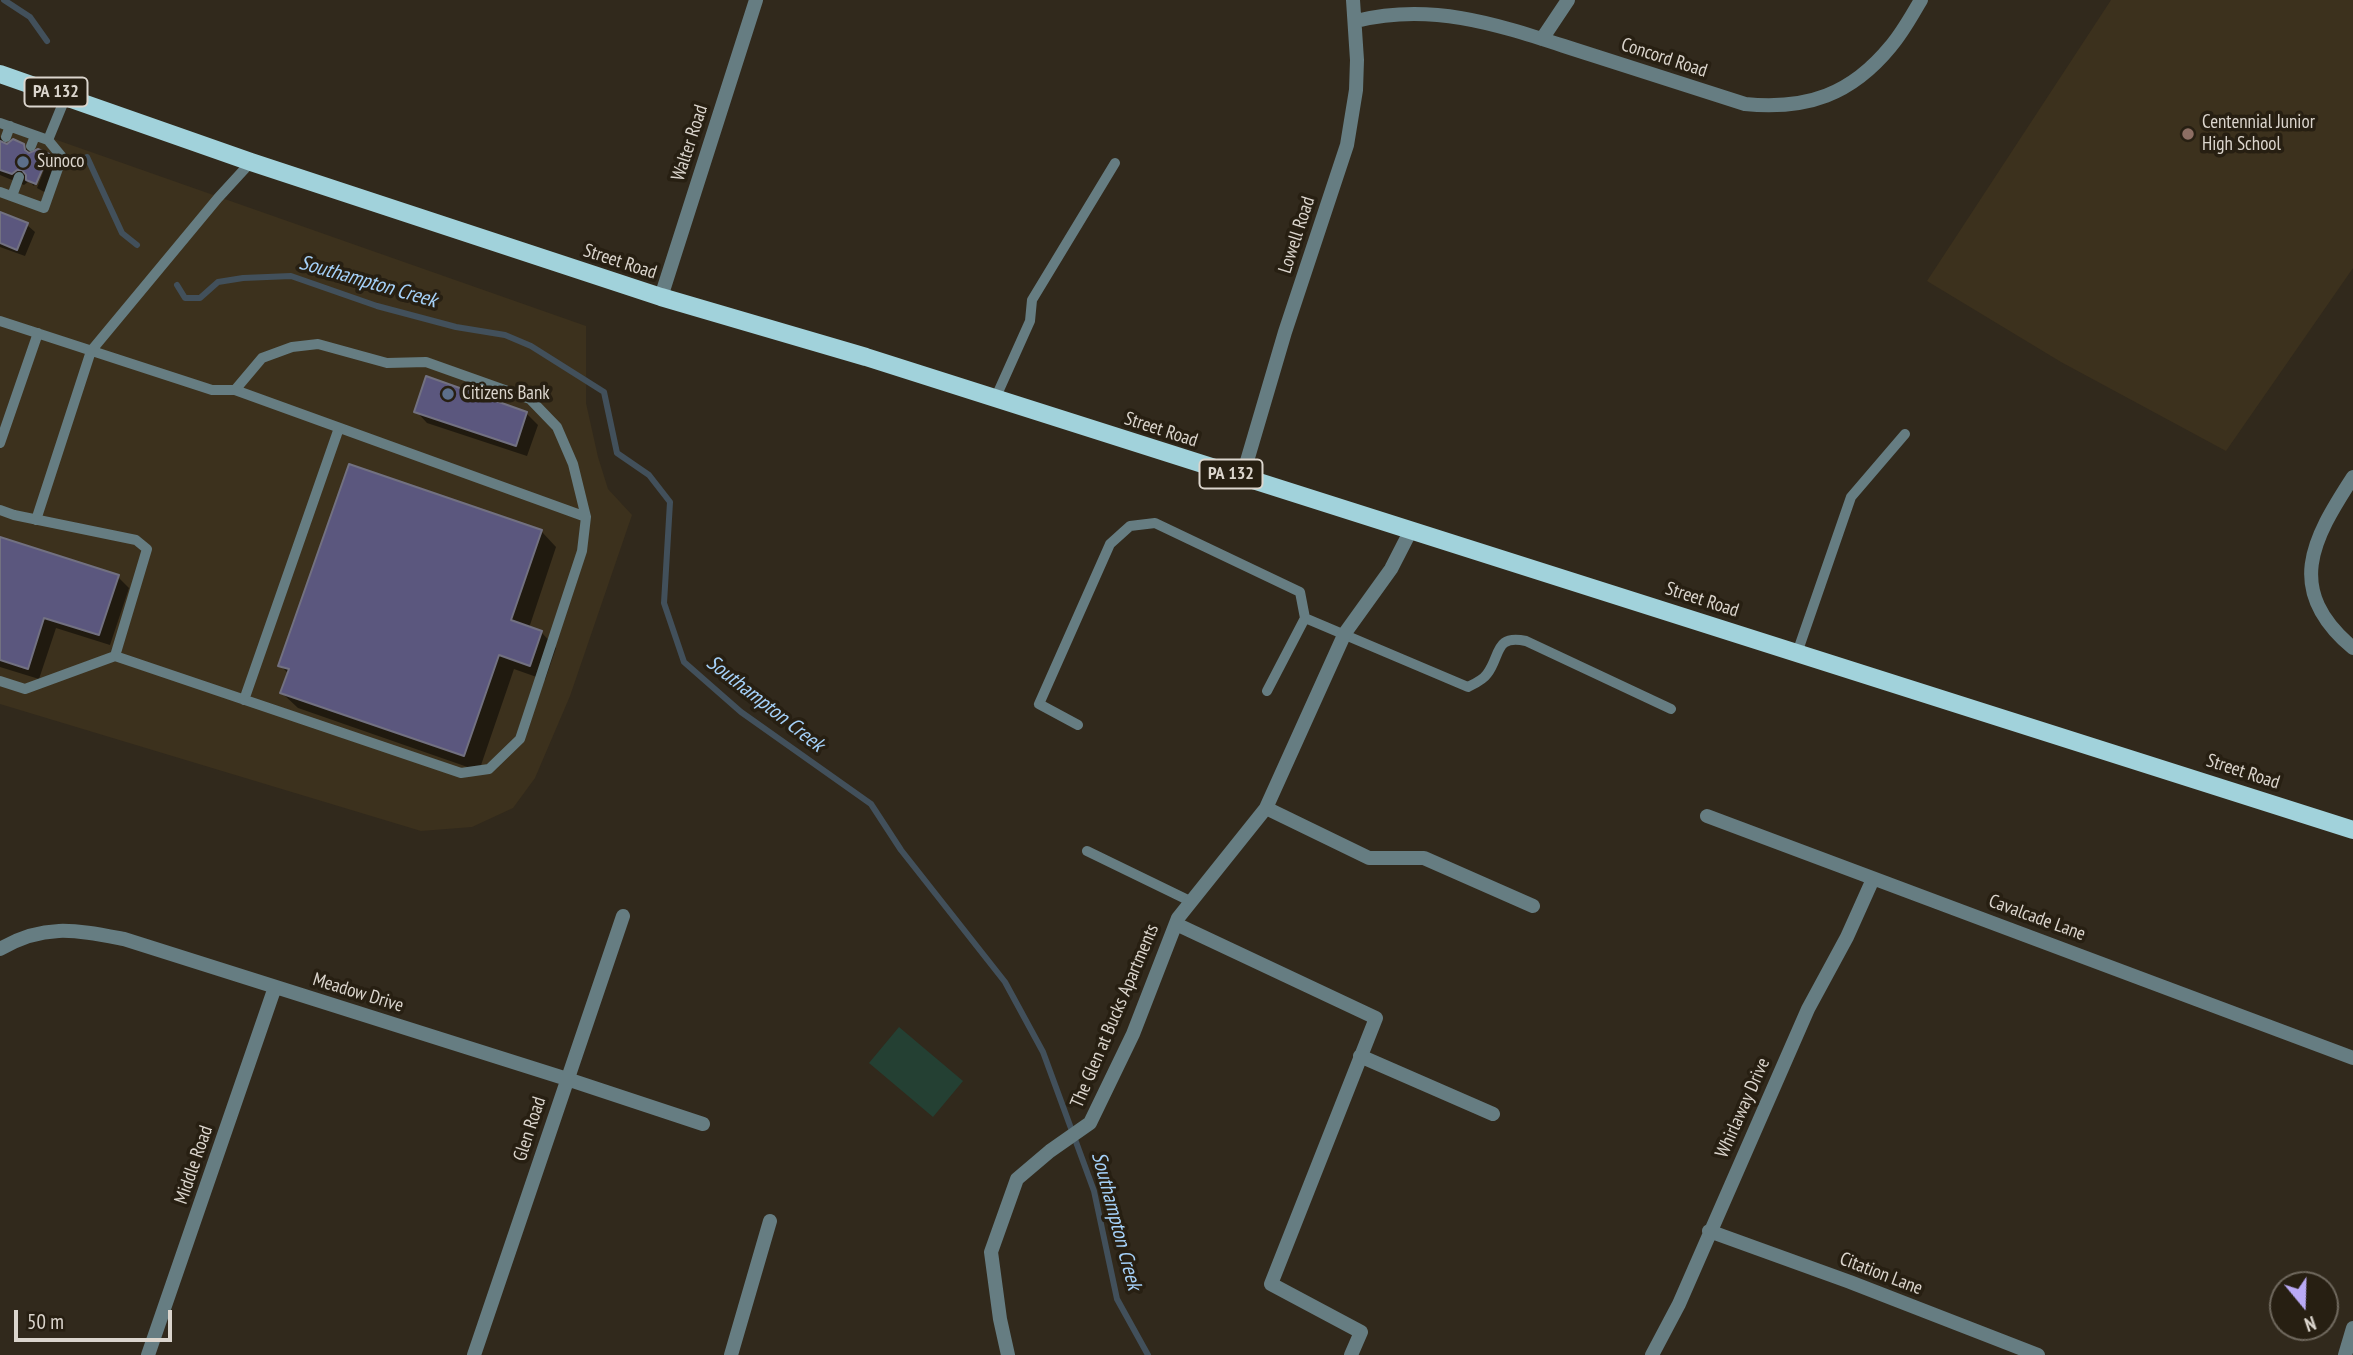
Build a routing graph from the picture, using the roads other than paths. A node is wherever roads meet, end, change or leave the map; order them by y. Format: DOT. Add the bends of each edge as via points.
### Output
graph roads {
  1 [pos="756,0"];
  2 [pos="1353,0"];
  3 [pos="1568,0"];
  4 [pos="1922,0"];
  5 [pos="1356,21"];
  6 [pos="1542,39"];
  7 [pos="0,74"];
  8 [pos="66,96"];
  9 [pos="5,129"];
  10 [pos="35,136"];
  11 [pos="48,140"];
  12 [pos="31,146"];
  13 [pos="251,162"];
  14 [pos="1115,163"];
  15 [pos="19,177"];
  16 [pos="0,192"];
  17 [pos="12,196"];
  18 [pos="660,297"];
  19 [pos="0,321"];
  20 [pos="38,334"];
  21 [pos="91,351"];
  22 [pos="235,390"];
  23 [pos="995,398"];
  24 [pos="339,428"];
  25 [pos="1905,434"];
  26 [pos="0,443"];
  27 [pos="2353,477"];
  28 [pos="1242,478"];
  29 [pos="0,510"];
  30 [pos="586,517"];
  31 [pos="36,520"];
  32 [pos="1411,530"];
  33 [pos="1305,618"];
  34 [pos="1345,633"];
  35 [pos="2353,648"];
  36 [pos="1797,653"];
  37 [pos="115,656"];
  38 [pos="0,681"];
  39 [pos="1267,691"];
  40 [pos="244,700"];
  41 [pos="1671,709"];
  42 [pos="1078,725"];
  43 [pos="1266,808"];
  44 [pos="1707,816"];
  45 [pos="2353,830"];
  46 [pos="1087,851"];
  47 [pos="1873,878"];
  48 [pos="1192,902"];
  49 [pos="1533,906"];
  50 [pos="623,916"];
  51 [pos="1176,924"];
  52 [pos="0,949"];
  53 [pos="275,987"];
  54 [pos="1360,1056"];
  55 [pos="2353,1058"];
  56 [pos="567,1079"];
  57 [pos="1493,1114"];
  58 [pos="703,1124"];
  59 [pos="770,1221"];
  60 [pos="1709,1231"];
  61 [pos="2353,1328"];
  62 [pos="1007,1353"];
  63 [pos="148,1355"];
  64 [pos="474,1355"];
  65 [pos="731,1355"];
  66 [pos="1351,1355"];
  67 [pos="1652,1355"];
  68 [pos="2038,1355"];
  69 [pos="2345,1355"];
  1 -- 18 [label="street, Walter Road"];
  2 -- 5 [label="street, Lowell Road"];
  3 -- 6 [label="street"];
  4 -- 6 [label="street, Concord Road" via="1891,46 1864,73 1821,99 1776,107 1745,104"];
  5 -- 6 [label="street, Concord Road" via="1401,14 1460,16"];
  5 -- 28 [label="street, Lowell Road" via="1356,90 1348,145"];
  7 -- 8 [label="main road, Street Road / PA 132"];
  8 -- 11 [label="lane"];
  8 -- 13 [label="main road, Street Road / PA 132"];
  9 -- 10 [label="lane"];
  10 -- 11 [label="lane"];
  10 -- 12 [label="lane"];
  11 -- 17 [label="lane" via="62,157 44,208"];
  13 -- 18 [label="main road, Street Road / PA 132"];
  13 -- 21 [label="lane"];
  14 -- 23 [label="lane" via="1032,300 1030,321"];
  15 -- 17 [label="lane"];
  16 -- 17 [label="lane"];
  18 -- 23 [label="main road, Street Road / PA 132"];
  19 -- 20 [label="lane"];
  20 -- 21 [label="lane"];
  20 -- 26 [label="lane"];
  21 -- 22 [label="lane" via="212,390"];
  21 -- 31 [label="lane"];
  22 -- 24 [label="lane"];
  22 -- 30 [label="lane" via="262,358 318,344 387,363 426,362 530,399 557,427 573,464"];
  23 -- 28 [label="main road, Street Road / PA 132"];
  24 -- 30 [label="lane"];
  24 -- 40 [label="lane"];
  25 -- 36 [label="lane" via="1851,497"];
  27 -- 35 [label="street" via="2318,538 2311,579 2326,620"];
  28 -- 32 [label="main road, Street Road / PA 132"];
  29 -- 31 [label="lane"];
  30 -- 40 [label="lane" via="582,551 520,739 489,769 461,773"];
  31 -- 37 [label="lane" via="136,540 147,549"];
  32 -- 34 [label="street, The Glen at Bucks Apartments" via="1391,569"];
  32 -- 36 [label="main road, Street Road / PA 132"];
  33 -- 34 [label="lane"];
  33 -- 39 [label="lane"];
  33 -- 42 [label="lane" via="1300,592 1155,523 1130,526 1110,544 1039,704"];
  34 -- 41 [label="lane" via="1468,687 1487,675 1501,645 1514,638"];
  34 -- 43 [label="street, The Glen at Bucks Apartments"];
  36 -- 45 [label="main road, Street Road / PA 132"];
  37 -- 38 [label="lane" via="25,689"];
  37 -- 40 [label="lane"];
  43 -- 48 [label="street, The Glen at Bucks Apartments"];
  43 -- 49 [label="street" via="1369,858 1424,858"];
  44 -- 47 [label="street, Cavalcade Lane"];
  46 -- 48 [label="lane"];
  47 -- 55 [label="street, Cavalcade Lane"];
  47 -- 60 [label="street, Whirlaway Drive" via="1808,1009"];
  48 -- 51 [label="street, The Glen at Bucks Apartments"];
  50 -- 56 [label="street, Glen Road"];
  51 -- 54 [label="street" via="1376,1018"];
  51 -- 62 [label="street, The Glen at Bucks Apartments" via="1133,1034 1090,1123 1017,1179 991,1252"];
  52 -- 53 [label="street, Meadow Drive" via="39,933 76,930 124,939"];
  53 -- 56 [label="street, Meadow Drive"];
  53 -- 63 [label="street, Middle Road"];
  54 -- 57 [label="street"];
  54 -- 66 [label="street" via="1271,1284 1361,1332"];
  56 -- 58 [label="street, Meadow Drive"];
  56 -- 64 [label="street, Glen Road"];
  59 -- 65 [label="street"];
  60 -- 67 [label="street, Whirlaway Drive"];
  60 -- 68 [label="street, Citation Lane"];
  61 -- 69 [label="street"];
}
